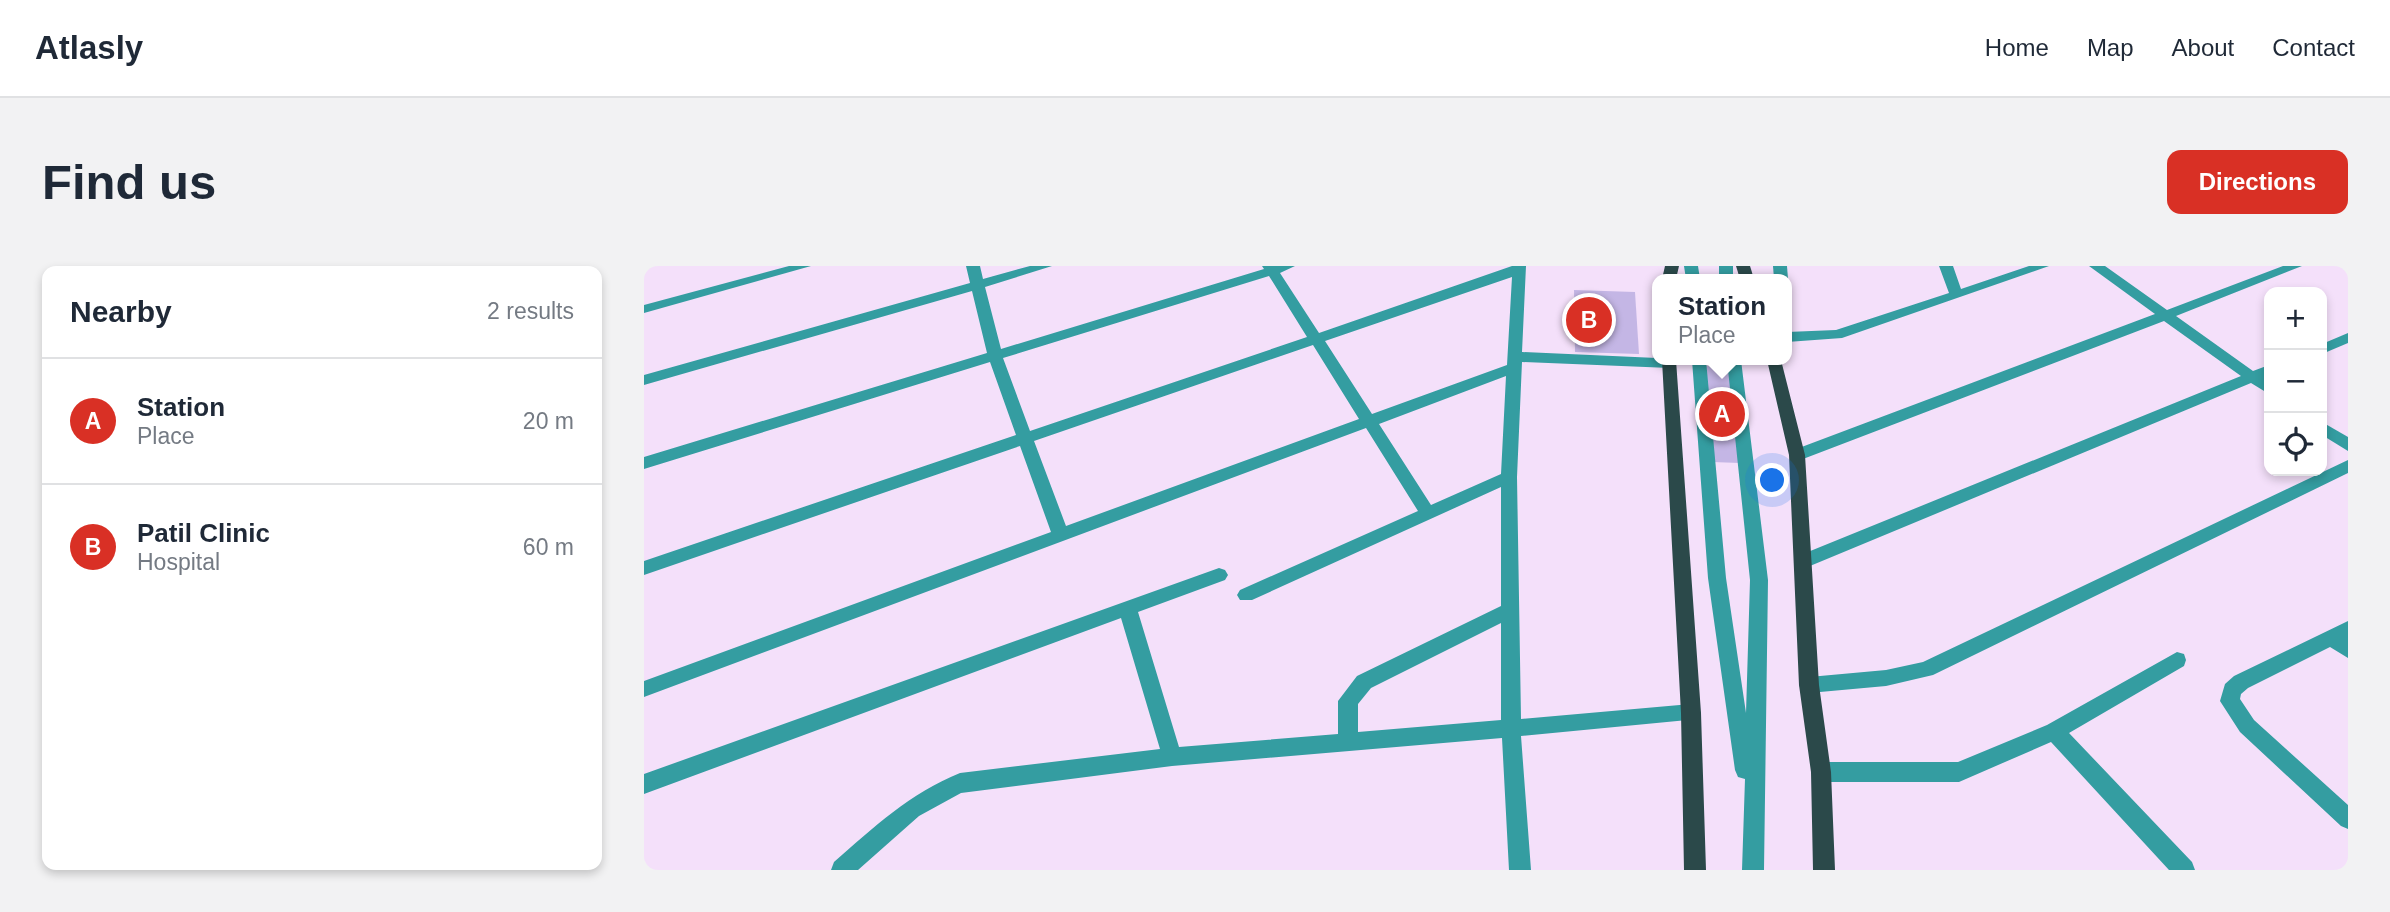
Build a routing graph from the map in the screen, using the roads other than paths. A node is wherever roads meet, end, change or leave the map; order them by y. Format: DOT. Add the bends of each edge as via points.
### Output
graph roads {
  1 [pos="804,266"];
  2 [pos="973,266"];
  3 [pos="1045,266"];
  4 [pos="1288,266"];
  5 [pos="1946,266"];
  6 [pos="2042,266"];
  7 [pos="2096,266"];
  8 [pos="2294,266"];
  9 [pos="1519,268"];
  10 [pos="1270,269"];
  11 [pos="980,285"];
  12 [pos="1957,295"];
  13 [pos="644,309"];
  14 [pos="2165,315"];
  15 [pos="1792,336"];
  16 [pos="2348,338"];
  17 [pos="1316,339"];
  18 [pos="2327,347"];
  19 [pos="995,355"];
  20 [pos="1516,362"];
  21 [pos="1652,362"];
  22 [pos="1669,365"];
  23 [pos="1699,365"];
  24 [pos="1735,365"];
  25 [pos="1775,365"];
  26 [pos="2264,372"];
  27 [pos="2252,377"];
  28 [pos="644,380"];
  29 [pos="2264,385"];
  30 [pos="1371,422"];
  31 [pos="2327,430"];
  32 [pos="1024,438"];
  33 [pos="2348,445"];
  34 [pos="1797,455"];
  35 [pos="644,463"];
  36 [pos="2348,466"];
  37 [pos="1509,477"];
  38 [pos="1428,513"];
  39 [pos="1060,534"];
  40 [pos="1804,561"];
  41 [pos="644,568"];
  42 [pos="1219,575"];
  43 [pos="1246,595"];
  44 [pos="1127,607"];
  45 [pos="1510,610"];
  46 [pos="2340,633"];
  47 [pos="2348,650"];
  48 [pos="2177,660"];
  49 [pos="1809,685"];
  50 [pos="644,689"];
  51 [pos="1691,713"];
  52 [pos="1511,730"];
  53 [pos="2054,731"];
  54 [pos="1348,743"];
  55 [pos="1172,757"];
  56 [pos="1821,772"];
  57 [pos="644,784"];
  58 [pos="1752,815"];
  59 [pos="2348,819"];
  60 [pos="842,870"];
  61 [pos="1520,870"];
  62 [pos="1695,870"];
  63 [pos="1754,870"];
  64 [pos="1824,870"];
  65 [pos="2184,870"];
  1 -- 13 [label="street"];
  2 -- 11 [label="street"];
  3 -- 11 [label="street"];
  4 -- 10 [label="street"];
  5 -- 12 [label="street"];
  6 -- 12 [label="street"];
  7 -- 14 [label="street"];
  8 -- 14 [label="street"];
  9 -- 17 [label="street"];
  9 -- 20 [label="street"];
  10 -- 17 [label="street"];
  10 -- 19 [label="street"];
  11 -- 19 [label="street"];
  11 -- 28 [label="street"];
  12 -- 15 [label="street" via="1837,335"];
  14 -- 27 [label="street"];
  14 -- 34 [label="street"];
  16 -- 18 [label="street"];
  17 -- 30 [label="street"];
  17 -- 32 [label="street"];
  19 -- 32 [label="street"];
  19 -- 35 [label="street"];
  20 -- 21 [label="street"];
  20 -- 30 [label="street"];
  20 -- 37 [label="street"];
  22 -- 51 [label="main road"];
  23 -- 58 [label="street" via="1717,578"];
  24 -- 58 [label="street" via="1759,580"];
  25 -- 34 [label="main road"];
  26 -- 27 [label="street"];
  27 -- 29 [label="street"];
  27 -- 40 [label="street"];
  30 -- 38 [label="street"];
  30 -- 39 [label="street"];
  31 -- 33 [label="street"];
  32 -- 39 [label="street"];
  32 -- 41 [label="street"];
  34 -- 40 [label="main road"];
  36 -- 49 [label="street" via="1936,666 1896,677"];
  37 -- 38 [label="street"];
  37 -- 45 [label="street"];
  38 -- 43 [label="street"];
  39 -- 50 [label="street"];
  40 -- 49 [label="main road"];
  42 -- 44 [label="street"];
  44 -- 55 [label="street"];
  44 -- 57 [label="street"];
  45 -- 52 [label="street"];
  45 -- 54 [label="street" via="1364,682 1348,701"];
  46 -- 47 [label="street"];
  46 -- 59 [label="street" via="2241,682 2232,690 2230,701 2247,726"];
  48 -- 53 [label="street"];
  49 -- 56 [label="main road"];
  51 -- 52 [label="street"];
  51 -- 62 [label="main road"];
  52 -- 54 [label="street"];
  52 -- 61 [label="street"];
  53 -- 56 [label="street" via="1959,772"];
  53 -- 65 [label="street"];
  54 -- 55 [label="street"];
  55 -- 60 [label="street" via="960,783 918,803"];
  56 -- 64 [label="main road"];
  58 -- 63 [label="street"];
}
